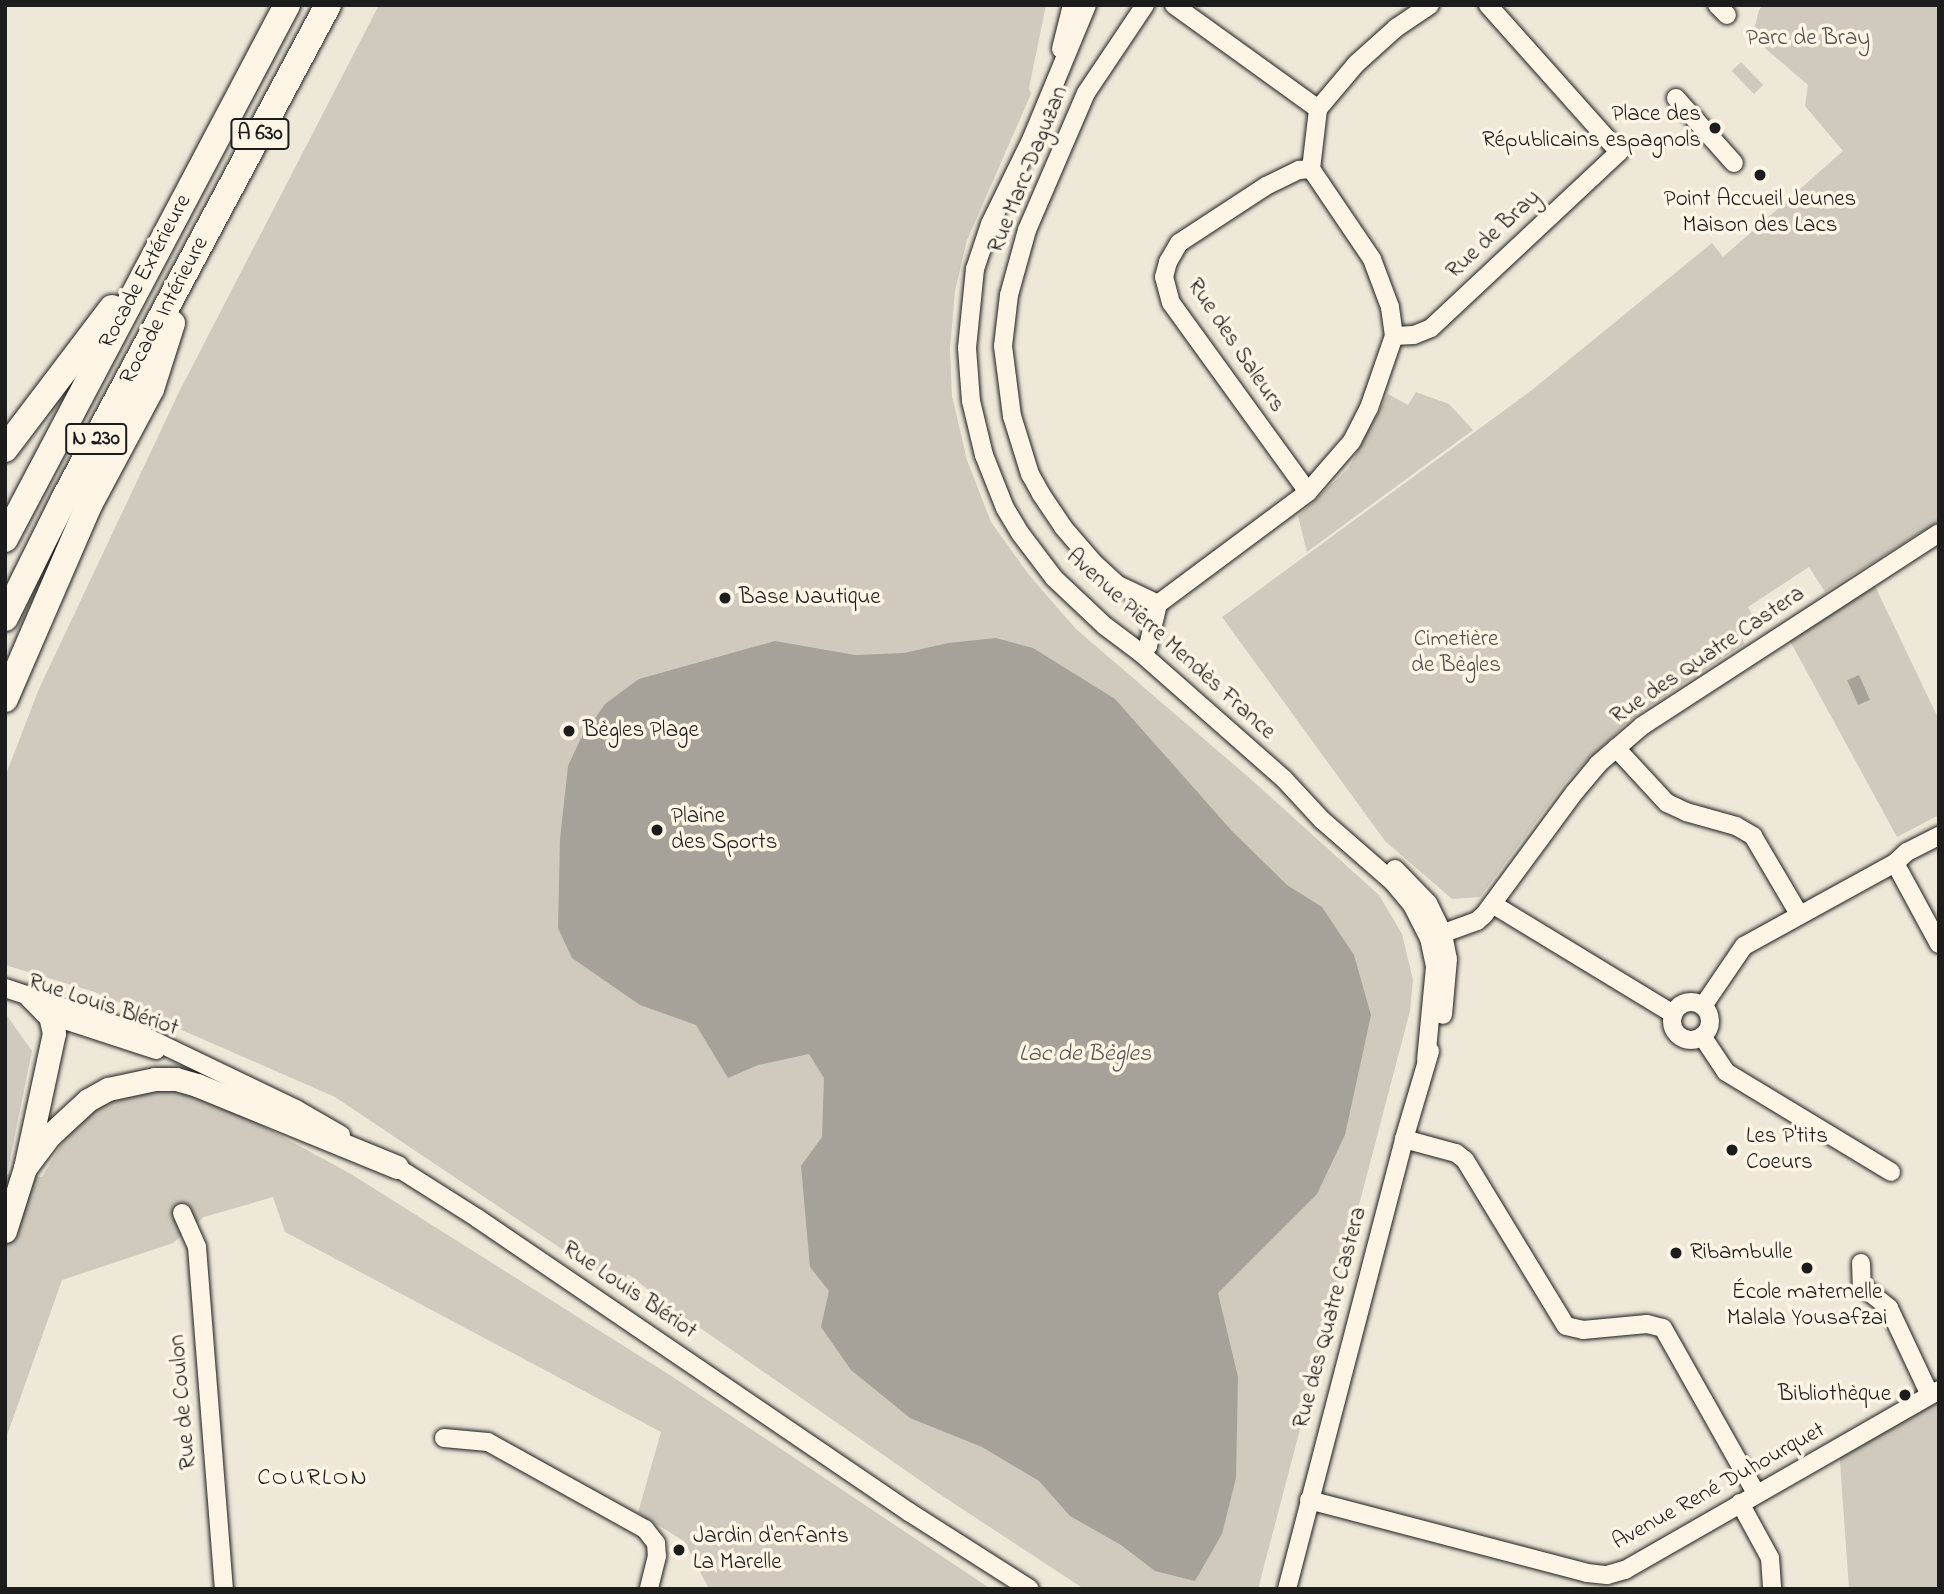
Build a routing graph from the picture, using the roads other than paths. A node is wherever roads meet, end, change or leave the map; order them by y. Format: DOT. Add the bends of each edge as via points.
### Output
graph roads {
  1 [pos="287,5"];
  2 [pos="328,5"];
  3 [pos="1072,5"];
  4 [pos="1087,5"];
  5 [pos="1145,5"];
  6 [pos="1174,5"];
  7 [pos="1430,5"];
  8 [pos="1488,5"];
  9 [pos="1058,69"];
  10 [pos="1676,98"];
  11 [pos="1318,109"];
  12 [pos="1734,163"];
  13 [pos="1311,169"];
  14 [pos="163,241"];
  15 [pos="192,262"];
  16 [pos="1394,336"];
  17 [pos="5,449"];
  18 [pos="1308,492"];
  19 [pos="1939,533"];
  20 [pos="5,539"];
  21 [pos="1158,604"];
  22 [pos="5,618"];
  23 [pos="1141,653"];
  24 [pos="5,699"];
  25 [pos="1616,748"];
  26 [pos="1939,836"];
  27 [pos="1895,863"];
  28 [pos="1494,905"];
  29 [pos="1799,914"];
  30 [pos="1436,936"];
  31 [pos="1939,944"];
  32 [pos="5,988"];
  33 [pos="30,996"];
  34 [pos="5,1001"];
  35 [pos="1703,1006"];
  36 [pos="1673,1014"];
  37 [pos="50,1016"];
  38 [pos="1702,1036"];
  39 [pos="186,1058"];
  40 [pos="1404,1139"];
  41 [pos="397,1167"];
  42 [pos="25,1168"];
  43 [pos="1891,1172"];
  44 [pos="182,1213"];
  45 [pos="5,1231"];
  46 [pos="1861,1263"];
  47 [pos="1934,1393"];
  48 [pos="444,1438"];
  49 [pos="1756,1493"];
  50 [pos="1309,1500"];
  51 [pos="1740,1503"];
  52 [pos="1608,1582"];
  53 [pos="224,1589"];
  54 [pos="649,1589"];
  55 [pos="1030,1589"];
  56 [pos="1287,1589"];
  57 [pos="1772,1589"];
  1 -- 14 [label="highway, Rocade Extérieure / A 630"];
  2 -- 15 [label="highway, Rocade Intérieure / A 630"];
  3 -- 9 [label="street, Avenue Pierre Mendès France"];
  4 -- 9 [label="street, Avenue Pierre Mendès France"];
  5 -- 21 [label="street, Rue Marc Daguzan" via="1086,93 1027,230 1009,295 1003,346 1012,416 1041,494 1093,562 1118,585"];
  6 -- 11 [label="street"];
  7 -- 11 [label="street" via="1356,64"];
  8 -- 16 [label="street, Rue de Bray" via="1619,152 1431,328"];
  9 -- 23 [label="street, Avenue Pierre Mendès France" via="975,269 967,336 971,401 984,456 1020,533 1079,603"];
  10 -- 12 [label="street"];
  11 -- 13 [label="street"];
  13 -- 16 [label="street" via="1372,258 1390,307"];
  13 -- 18 [label="street, Rue des Saleurs" via="1266,186 1179,243 1164,277 1171,303"];
  14 -- 17 [label="highway"];
  14 -- 20 [label="highway, Rocade Extérieure / N 230"];
  15 -- 22 [label="highway, Rocade Intérieure / N 230"];
  15 -- 24 [label="highway" via="151,389 88,508"];
  16 -- 18 [label="street" via="1369,408 1352,441"];
  18 -- 21 [label="street"];
  19 -- 25 [label="street, Rue des Quatre Castera" via="1642,726"];
  21 -- 23 [label="street" via="1148,646"];
  23 -- 30 [label="street, Avenue Pierre Mendès France" via="1419,891"];
  25 -- 28 [label="street, Rue des Quatre Castera" via="1574,793"];
  25 -- 29 [label="street" via="1667,803 1737,826 1753,836"];
  26 -- 27 [label="street"];
  27 -- 29 [label="street"];
  27 -- 31 [label="street"];
  28 -- 30 [label="street, Rue des Quatre Castera" via="1477,921"];
  28 -- 36 [label="street"];
  29 -- 35 [label="street" via="1744,946"];
  30 -- 40 [label="street, Rue des Quatre Castera" via="1448,959 1447,989 1438,1035 1426,1060"];
  32 -- 33 [label="street, Rue Louis Blériot"];
  33 -- 37 [label="main road"];
  33 -- 39 [label="street, Rue Louis Blériot" via="134,1031"];
  34 -- 37 [label="street, Rue Louis Blériot"];
  35 -- 36 [label="street" via="1686,1002"];
  35 -- 38 [label="street" via="1710,1021"];
  36 -- 38 [label="street" via="1672,1025 1679,1036 1690,1040"];
  37 -- 39 [label="street, Rue Louis Blériot"];
  37 -- 42 [label="main road" via="54,1032"];
  38 -- 43 [label="street" via="1726,1072"];
  39 -- 41 [label="street, Rue Louis Blériot" via="296,1109"];
  40 -- 49 [label="street" via="1456,1153 1465,1160 1566,1326 1583,1330 1663,1328"];
  40 -- 50 [label="street, Rue des Quatre Castera"];
  41 -- 42 [label="main road" via="197,1085 155,1079 121,1085 88,1100 49,1136"];
  41 -- 55 [label="street, Rue Louis Blériot"];
  42 -- 45 [label="main road"];
  44 -- 53 [label="street, Rue de Coulon" via="197,1247"];
  46 -- 47 [label="street" via="1862,1286 1889,1308"];
  47 -- 49 [label="street, Avenue René Duhourquet"];
  48 -- 54 [label="street" via="488,1442 645,1529 656,1543 657,1556"];
  49 -- 51 [label="street, Avenue René Duhourquet"];
  50 -- 52 [label="street, Avenue René Duhourquet"];
  50 -- 56 [label="street, Rue des Quatre Castera"];
  51 -- 52 [label="street, Avenue René Duhourquet"];
  51 -- 57 [label="street" via="1770,1558"];
}
